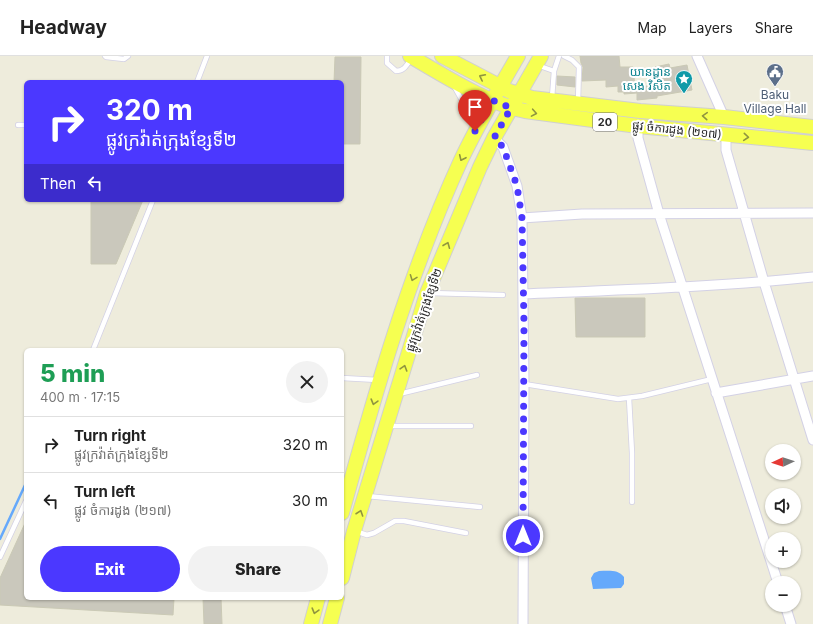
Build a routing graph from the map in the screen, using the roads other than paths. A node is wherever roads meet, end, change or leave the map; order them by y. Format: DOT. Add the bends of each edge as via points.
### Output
graph roads {
  1 [pos="105,56"];
  2 [pos="128,56"];
  3 [pos="207,56"];
  4 [pos="387,56"];
  5 [pos="442,56"];
  6 [pos="518,56"];
  7 [pos="559,56"];
  8 [pos="564,56"];
  9 [pos="696,56"];
  10 [pos="411,57"];
  11 [pos="538,60"];
  12 [pos="554,72"];
  13 [pos="448,78"];
  14 [pos="198,80"];
  15 [pos="500,86"];
  16 [pos="519,95"];
  17 [pos="492,100"];
  18 [pos="551,100"];
  19 [pos="578,103"];
  20 [pos="511,108"];
  21 [pos="724,117"];
  22 [pos="18,125"];
  23 [pos="24,125"];
  24 [pos="638,126"];
  25 [pos="813,127"];
  26 [pos="475,131"];
  27 [pos="726,135"];
  28 [pos="494,138"];
  29 [pos="813,142"];
  30 [pos="152,202"];
  31 [pos="745,213"];
  32 [pos="813,213"];
  33 [pos="659,214"];
  34 [pos="522,218"];
  35 [pos="813,277"];
  36 [pos="764,282"];
  37 [pos="682,288"];
  38 [pos="427,293"];
  39 [pos="523,294"];
  40 [pos="502,295"];
  41 [pos="94,348"];
  42 [pos="477,375"];
  43 [pos="813,376"];
  44 [pos="344,378"];
  45 [pos="712,379"];
  46 [pos="380,380"];
  47 [pos="794,380"];
  48 [pos="524,384"];
  49 [pos="716,393"];
  50 [pos="395,394"];
  51 [pos="629,398"];
  52 [pos="386,426"];
  53 [pos="471,426"];
  54 [pos="813,440"];
  55 [pos="358,454"];
  56 [pos="376,458"];
  57 [pos="366,496"];
  58 [pos="632,502"];
  59 [pos="24,505"];
  60 [pos="344,506"];
  61 [pos="480,508"];
  62 [pos="354,531"];
  63 [pos="466,533"];
  64 [pos="0,557"];
  65 [pos="344,570"];
  66 [pos="776,576"];
  67 [pos="317,600"];
  68 [pos="336,600"];
  69 [pos="787,612"];
  70 [pos="311,624"];
  71 [pos="330,624"];
  72 [pos="523,624"];
  73 [pos="791,624"];
  1 -- 2 [label="lane" via="124,59"];
  3 -- 14 [label="lane"];
  4 -- 10 [label="lane" via="387,63 396,71 404,69"];
  15 -- 5 [label="main road, ផ្លូវ ចំការដូង (២១៧) / 20, one-way"];
  6 -- 15 [label="main road, ផ្លូវក្រវ៉ាត់ក្រុងខ្សែទី២"];
  7 -- 12 [label="lane"];
  8 -- 19 [label="lane" via="578,67"];
  9 -- 21 [label="street"];
  10 -- 13 [label="main road, ផ្លូវ ចំការដូង (២១៧) / 20"];
  11 -- 12 [label="lane"];
  11 -- 16 [label="main road, ផ្លូវក្រវ៉ាត់ក្រុងខ្សែទី២"];
  12 -- 18 [label="lane"];
  13 -- 17 [label="main road, ផ្លូវ ចំការដូង (២១៧) / 20"];
  13 -- 26 [label="lane" via="464,104"];
  15 -- 16 [label="main road, ផ្លូវ ចំការដូង (២១៧) / 20"];
  15 -- 17 [label="main road, ផ្លូវក្រវ៉ាត់ក្រុងខ្សែទី២"];
  16 -- 18 [label="main road, ផ្លូវ ចំការដូង (២១៧) / 20"];
  16 -- 20 [label="main road, ផ្លូវក្រវ៉ាត់ក្រុងខ្សែទី២"];
  17 -- 20 [label="main road, ផ្លូវ ចំការដូង (២១៧) / 20"];
  17 -- 26 [label="main road, ផ្លូវក្រវ៉ាត់ក្រុងខ្សែទី២"];
  18 -- 19 [label="main road, ផ្លូវ ចំការដូង (២១៧) / 20"];
  21 -- 19 [label="main road, ផ្លូវ ចំការដូង (២១៧) / 20, one-way" via="640,111"];
  20 -- 24 [label="main road, ផ្លូវ ចំការដូង (២១៧) / 20, one-way" via="537,114"];
  20 -- 28 [label="main road, ផ្លូវក្រវ៉ាត់ក្រុងខ្សែទី២"];
  21 -- 25 [label="main road, ផ្លូវ ចំការដូង (២១៧) / 20"];
  22 -- 23 [label="lane"];
  24 -- 27 [label="main road, ផ្លូវ ចំការដូង (២១៧) / 20"];
  24 -- 33 [label="street" via="638,138"];
  26 -- 46 [label="main road, ផ្លូវក្រវ៉ាត់ក្រុងខ្សែទី២, one-way" via="410,287"];
  27 -- 29 [label="main road, ផ្លូវ ចំការដូង (២១៧) / 20, one-way"];
  27 -- 31 [label="street" via="726,150"];
  28 -- 34 [label="street" via="503,147 517,186"];
  38 -- 28 [label="main road, ផ្លូវក្រវ៉ាត់ក្រុងខ្សែទី២, one-way"];
  30 -- 41 [label="lane"];
  31 -- 32 [label="street"];
  31 -- 33 [label="street"];
  31 -- 36 [label="street"];
  33 -- 34 [label="street" via="582,214"];
  33 -- 37 [label="street"];
  34 -- 39 [label="street"];
  35 -- 36 [label="street"];
  36 -- 37 [label="street"];
  36 -- 47 [label="street"];
  37 -- 39 [label="street"];
  37 -- 45 [label="street"];
  38 -- 40 [label="lane"];
  50 -- 38 [label="main road, ផ្លូវក្រវ៉ាត់ក្រុងខ្សែទី២, one-way"];
  39 -- 48 [label="street"];
  42 -- 50 [label="lane"];
  43 -- 47 [label="street"];
  44 -- 46 [label="lane"];
  45 -- 49 [label="street"];
  45 -- 51 [label="lane"];
  46 -- 55 [label="main road, ផ្លូវក្រវ៉ាត់ក្រុងខ្សែទី២, one-way"];
  47 -- 49 [label="street"];
  47 -- 54 [label="street"];
  48 -- 51 [label="lane" via="618,399"];
  48 -- 72 [label="street"];
  49 -- 66 [label="street"];
  50 -- 52 [label="main road, ផ្លូវក្រវ៉ាត់ក្រុងខ្សែទី២"];
  51 -- 58 [label="lane"];
  52 -- 53 [label="lane"];
  52 -- 56 [label="main road, ផ្លូវក្រវ៉ាត់ក្រុងខ្សែទី២"];
  55 -- 56 [label="main road"];
  55 -- 60 [label="main road, ផ្លូវក្រវ៉ាត់ក្រុងខ្សែទី២"];
  56 -- 57 [label="main road, ផ្លូវក្រវ៉ាត់ក្រុងខ្សែទី២"];
  57 -- 61 [label="lane"];
  62 -- 57 [label="main road, ផ្លូវក្រវ៉ាត់ក្រុងខ្សែទី២, one-way"];
  59 -- 64 [label="lane"];
  62 -- 63 [label="lane" via="374,533 395,521 404,521"];
  62 -- 65 [label="main road, ផ្លូវក្រវ៉ាត់ក្រុងខ្សែទី២"];
  67 -- 70 [label="main road, one-way"];
  68 -- 71 [label="main road"];
  69 -- 73 [label="street"];
}
